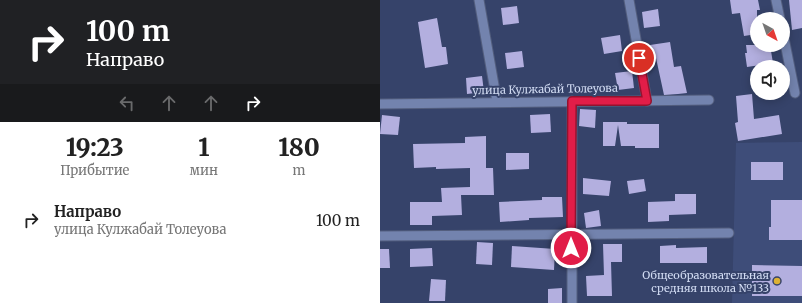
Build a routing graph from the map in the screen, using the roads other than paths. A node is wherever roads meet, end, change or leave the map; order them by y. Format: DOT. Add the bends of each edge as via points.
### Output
graph roads {
  1 [pos="479,0"];
  2 [pos="629,0"];
  3 [pos="776,0"];
  4 [pos="779,12"];
  5 [pos="787,52"];
  6 [pos="795,93"];
  7 [pos="710,100"];
  8 [pos="572,101"];
  9 [pos="647,101"];
  10 [pos="497,102"];
  11 [pos="380,104"];
  12 [pos="729,233"];
  13 [pos="571,234"];
  14 [pos="380,236"];
  15 [pos="572,303"];
  1 -- 10 [label="street"];
  2 -- 9 [label="street"];
  3 -- 4 [label="street"];
  5 -- 6 [label="street"];
  7 -- 9 [label="street, улица Кулжабай Толеуова"];
  8 -- 9 [label="street, улица Кулжабай Толеуова"];
  8 -- 10 [label="street, улица Кулжабай Толеуова"];
  8 -- 13 [label="street"];
  10 -- 11 [label="street, улица Кулжабай Толеуова"];
  12 -- 13 [label="street"];
  13 -- 14 [label="street"];
  13 -- 15 [label="street"];
}
